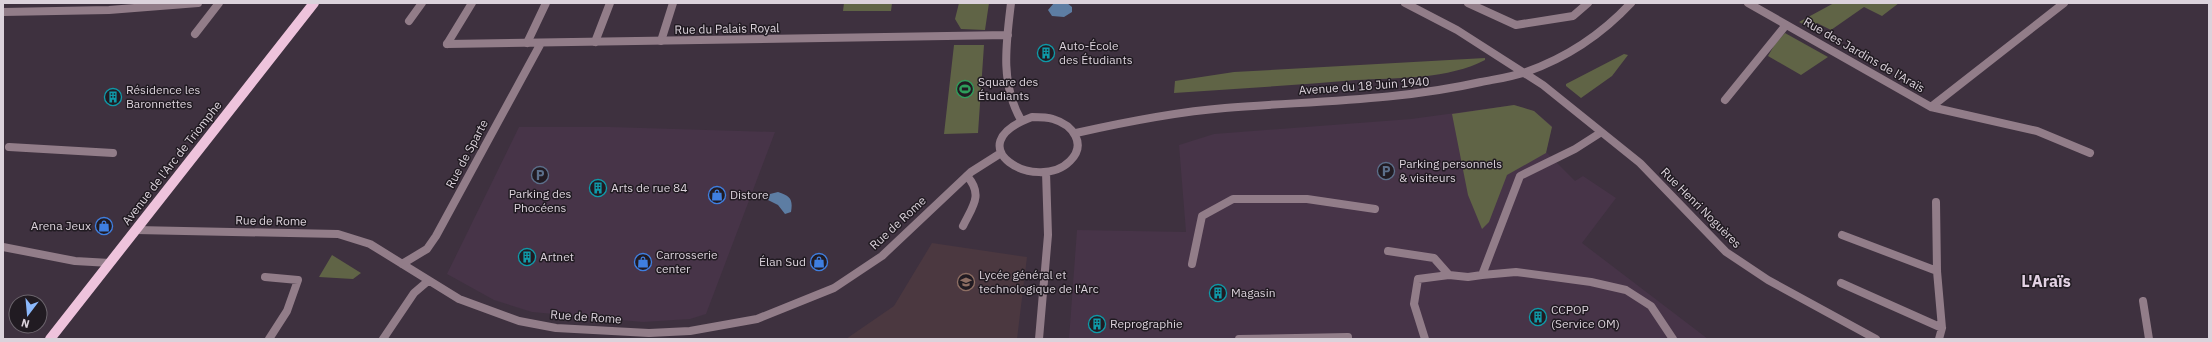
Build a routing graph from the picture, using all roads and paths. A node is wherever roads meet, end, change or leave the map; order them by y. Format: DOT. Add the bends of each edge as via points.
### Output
graph roads {
  1 [pos="198,3"];
  2 [pos="219,3"];
  3 [pos="314,3"];
  4 [pos="422,3"];
  5 [pos="472,3"];
  6 [pos="546,3"];
  7 [pos="610,3"];
  8 [pos="673,3"];
  9 [pos="1011,3"];
  10 [pos="1405,3"];
  11 [pos="1468,3"];
  12 [pos="1588,3"];
  13 [pos="1631,3"];
  14 [pos="1748,3"];
  15 [pos="2064,3"];
  16 [pos="3,12"];
  17 [pos="410,21"];
  18 [pos="1786,24"];
  19 [pos="195,34"];
  20 [pos="1008,35"];
  21 [pos="661,41"];
  22 [pos="595,42"];
  23 [pos="541,43"];
  24 [pos="527,44"];
  25 [pos="1525,72"];
  26 [pos="1725,100"];
  27 [pos="1931,107"];
  28 [pos="1021,120"];
  29 [pos="1076,133"];
  30 [pos="1600,133"];
  31 [pos="9,147"];
  32 [pos="1001,153"];
  33 [pos="2090,153"];
  34 [pos="113,154"];
  35 [pos="1046,172"];
  36 [pos="967,176"];
  37 [pos="1936,202"];
  38 [pos="1375,209"];
  39 [pos="963,226"];
  40 [pos="136,230"];
  41 [pos="1842,235"];
  42 [pos="3,247"];
  43 [pos="1388,251"];
  44 [pos="110,263"];
  45 [pos="402,264"];
  46 [pos="1192,264"];
  47 [pos="1936,271"];
  48 [pos="1449,275"];
  49 [pos="1482,275"];
  50 [pos="264,277"];
  51 [pos="428,281"];
  52 [pos="1841,283"];
  53 [pos="2143,301"];
  54 [pos="1942,328"];
  55 [pos="50,339"];
  56 [pos="269,339"];
  57 [pos="382,339"];
  58 [pos="1039,339"];
  59 [pos="1239,339"];
  60 [pos="1348,339"];
  61 [pos="1425,339"];
  62 [pos="1673,339"];
  63 [pos="1876,339"];
  64 [pos="1940,339"];
  65 [pos="2149,339"];
  1 -- 16 [label="street" via="109,10"];
  2 -- 19 [label="street"];
  3 -- 40 [label="main road, Avenue de l'Arc de Triomphe"];
  4 -- 17 [label="street"];
  5 -- 24 [label="street, Rue du Palais Royal" via="447,44"];
  6 -- 24 [label="street"];
  7 -- 22 [label="street"];
  8 -- 21 [label="street"];
  9 -- 20 [label="street"];
  10 -- 25 [label="street, Rue Henri Noguères" via="1458,30"];
  11 -- 12 [label="street" via="1516,25 1573,16"];
  13 -- 25 [label="street, Avenue du 18 Juin 1940" via="1603,30 1558,57"];
  14 -- 18 [label="street, Rue des Jardins de l'Araïs"];
  15 -- 27 [label="street, Rue des Jardins de l'Araïs"];
  18 -- 26 [label="street, Rue des Jardins de l'Araïs"];
  18 -- 27 [label="street, Rue des Jardins de l'Araïs"];
  20 -- 21 [label="street, Rue du Palais Royal"];
  20 -- 28 [label="street" via="1005,61 1008,89 1010,99"];
  21 -- 22 [label="street, Rue du Palais Royal"];
  22 -- 23 [label="street, Rue du Palais Royal"];
  23 -- 24 [label="street, Rue du Palais Royal"];
  23 -- 45 [label="street, Rue de Sparte" via="436,236 426,249"];
  25 -- 29 [label="street, Avenue du 18 Juin 1940" via="1439,92 1224,108 1168,115"];
  25 -- 30 [label="street, Rue Henri Noguères"];
  27 -- 33 [label="street, Rue des Jardins de l'Araïs" via="2037,131"];
  28 -- 29 [label="street" via="1032,117 1053,118 1071,126"];
  28 -- 32 [label="street" via="1003,134"];
  29 -- 35 [label="street" via="1079,141 1074,157 1057,169"];
  30 -- 49 [label="street" via="1575,149 1520,176"];
  30 -- 63 [label="street, Rue Henri Noguères" via="1640,163 1726,252 1768,280"];
  31 -- 34 [label="street"];
  32 -- 35 [label="street" via="1009,163 1022,170"];
  32 -- 36 [label="street, Rue de Rome"];
  35 -- 58 [label="street" via="1049,246"];
  36 -- 39 [label="street" via="976,184 978,194"];
  36 -- 51 [label="street, Rue de Rome" via="882,256 834,288 757,319 712,328 649,333 549,326 519,321 482,309"];
  37 -- 47 [label="street"];
  38 -- 46 [label="street" via="1307,199 1234,199 1202,216"];
  40 -- 44 [label="main road, Avenue de l'Arc de Triomphe"];
  40 -- 45 [label="street, Rue de Rome" via="338,234 370,244"];
  41 -- 47 [label="street"];
  42 -- 44 [label="street" via="75,261"];
  43 -- 48 [label="street" via="1434,258"];
  44 -- 55 [label="main road, Avenue de l'Arc de Triomphe"];
  45 -- 51 [label="street, Rue de Rome"];
  47 -- 54 [label="street"];
  48 -- 49 [label="street"];
  48 -- 61 [label="street" via="1418,279 1414,304"];
  49 -- 62 [label="street" via="1516,272 1590,282 1626,290 1651,306"];
  50 -- 56 [label="street" via="298,280 287,311"];
  51 -- 57 [label="street" via="414,293"];
  52 -- 54 [label="street"];
  53 -- 65 [label="street"];
  54 -- 64 [label="street"];
  59 -- 60 [label="street"];
}
